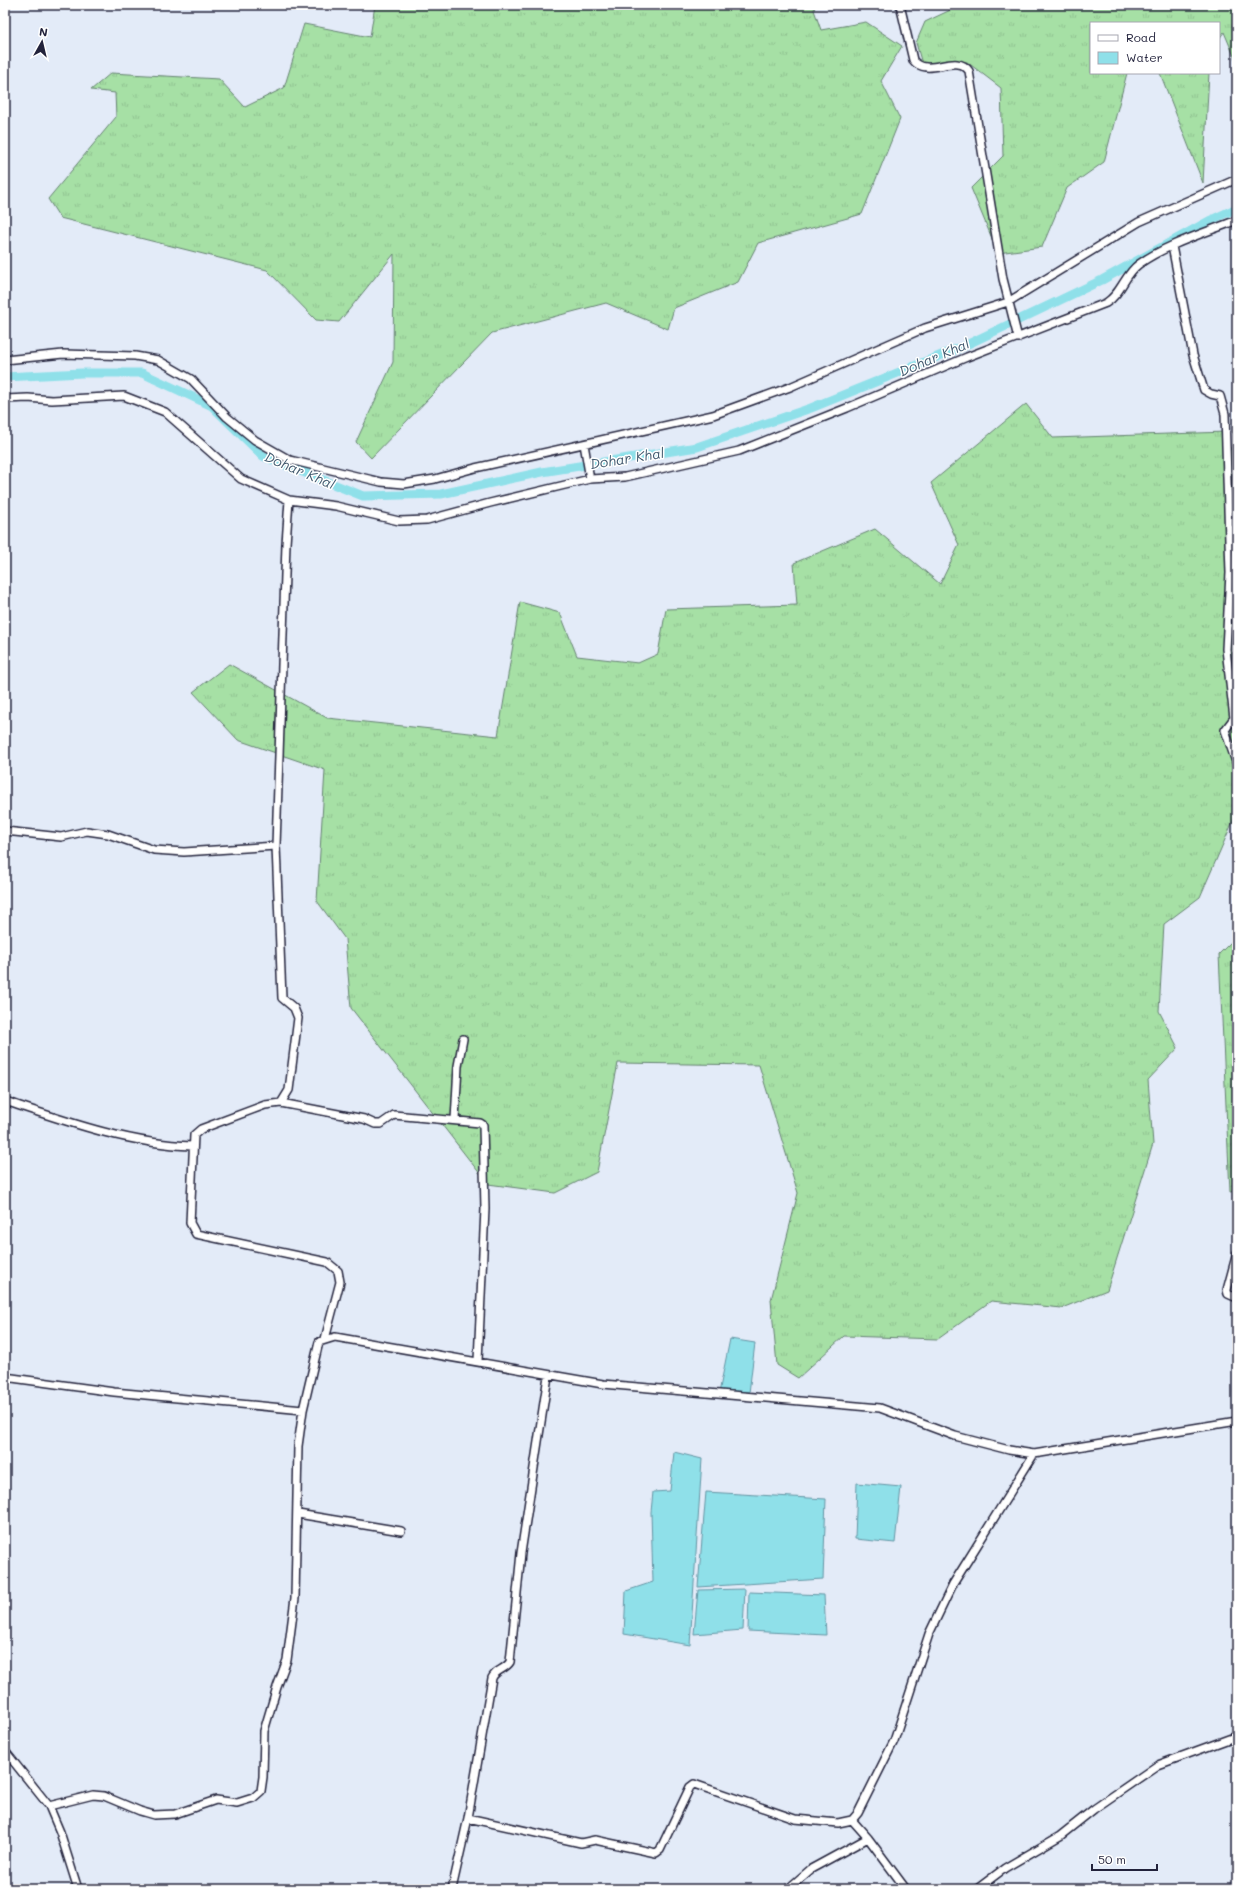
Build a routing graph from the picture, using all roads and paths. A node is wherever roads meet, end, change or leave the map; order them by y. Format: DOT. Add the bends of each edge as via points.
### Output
graph roads {
  1 [pos="900,5"];
  2 [pos="1237,179"];
  3 [pos="1237,220"];
  4 [pos="1172,246"];
  5 [pos="1009,305"];
  6 [pos="1018,336"];
  7 [pos="5,360"];
  8 [pos="5,399"];
  9 [pos="584,444"];
  10 [pos="590,477"];
  11 [pos="289,500"];
  12 [pos="1236,717"];
  13 [pos="1237,765"];
  14 [pos="5,831"];
  15 [pos="276,846"];
  16 [pos="463,1039"];
  17 [pos="5,1101"];
  18 [pos="281,1103"];
  19 [pos="455,1120"];
  20 [pos="192,1146"];
  21 [pos="1237,1253"];
  22 [pos="1237,1298"];
  23 [pos="326,1338"];
  24 [pos="478,1361"];
  25 [pos="548,1376"];
  26 [pos="5,1377"];
  27 [pos="303,1410"];
  28 [pos="1237,1421"];
  29 [pos="1034,1454"];
  30 [pos="298,1514"];
  31 [pos="401,1530"];
  32 [pos="1237,1736"];
  33 [pos="5,1751"];
  34 [pos="49,1806"];
  35 [pos="468,1818"];
  36 [pos="852,1820"];
  37 [pos="868,1838"];
  38 [pos="78,1889"];
  39 [pos="452,1889"];
  40 [pos="788,1889"];
  41 [pos="906,1889"];
  42 [pos="977,1889"];
  1 -- 5 [label="street" via="913,60 918,66 924,68 959,63 970,71"];
  2 -- 5 [label="street" via="1139,222"];
  3 -- 4 [label="street"];
  4 -- 6 [label="street" via="1138,264 1126,277 1115,297 1106,303"];
  4 -- 12 [label="street" via="1193,356 1204,390 1220,396 1225,414 1230,573 1226,649"];
  5 -- 6 [label="street"];
  5 -- 9 [label="street" via="925,328 790,387 713,415"];
  6 -- 10 [label="street" via="739,451 625,477"];
  7 -- 9 [label="street" via="63,354 135,356 158,360 191,379 227,417 255,440 290,460 381,482 404,484 435,479"];
  8 -- 11 [label="street" via="52,400 124,396 165,412 241,479"];
  9 -- 10 [label="street"];
  10 -- 11 [label="street" via="427,520 399,521 336,506"];
  11 -- 15 [label="street"];
  12 -- 13 [label="street" via="1225,730"];
  14 -- 15 [label="street" via="61,837 87,831 108,834 154,850 184,852"];
  15 -- 18 [label="street" via="282,998 294,1008 298,1018 289,1090"];
  16 -- 19 [label="street" via="458,1066"];
  17 -- 20 [label="street" via="68,1122 122,1136"];
  18 -- 19 [label="street" via="364,1119 375,1124 381,1124 394,1115"];
  18 -- 20 [label="street" via="265,1105 201,1129 194,1135"];
  19 -- 24 [label="street" via="483,1125 484,1248"];
  20 -- 23 [label="street" via="190,1223 196,1234 328,1262 338,1271 340,1282"];
  21 -- 22 [label="street" via="1227,1290 1228,1294"];
  23 -- 24 [label="street" via="335,1337"];
  23 -- 27 [label="street" via="319,1342"];
  24 -- 25 [label="street"];
  25 -- 29 [label="street" via="603,1384 880,1408 955,1436"];
  25 -- 35 [label="street" via="521,1553 510,1662 495,1672 492,1678"];
  26 -- 27 [label="street" via="114,1392"];
  27 -- 30 [label="street" via="298,1446"];
  28 -- 29 [label="street"];
  29 -- 36 [label="street" via="953,1584 929,1634 894,1741 858,1813"];
  30 -- 31 [label="street"];
  30 -- 34 [label="street" via="295,1598 287,1660 264,1731 261,1791 253,1798 237,1804 216,1800 175,1814 154,1815 140,1812 104,1796 93,1795"];
  32 -- 42 [label="street" via="1158,1765 1060,1836 1005,1868"];
  33 -- 34 [label="street"];
  34 -- 38 [label="street"];
  35 -- 36 [label="street" via="581,1843 595,1840 656,1853 660,1850 690,1787 694,1784 795,1819 838,1823"];
  35 -- 39 [label="street"];
  36 -- 37 [label="street"];
  37 -- 40 [label="street" via="811,1869"];
  37 -- 41 [label="street"];
}
